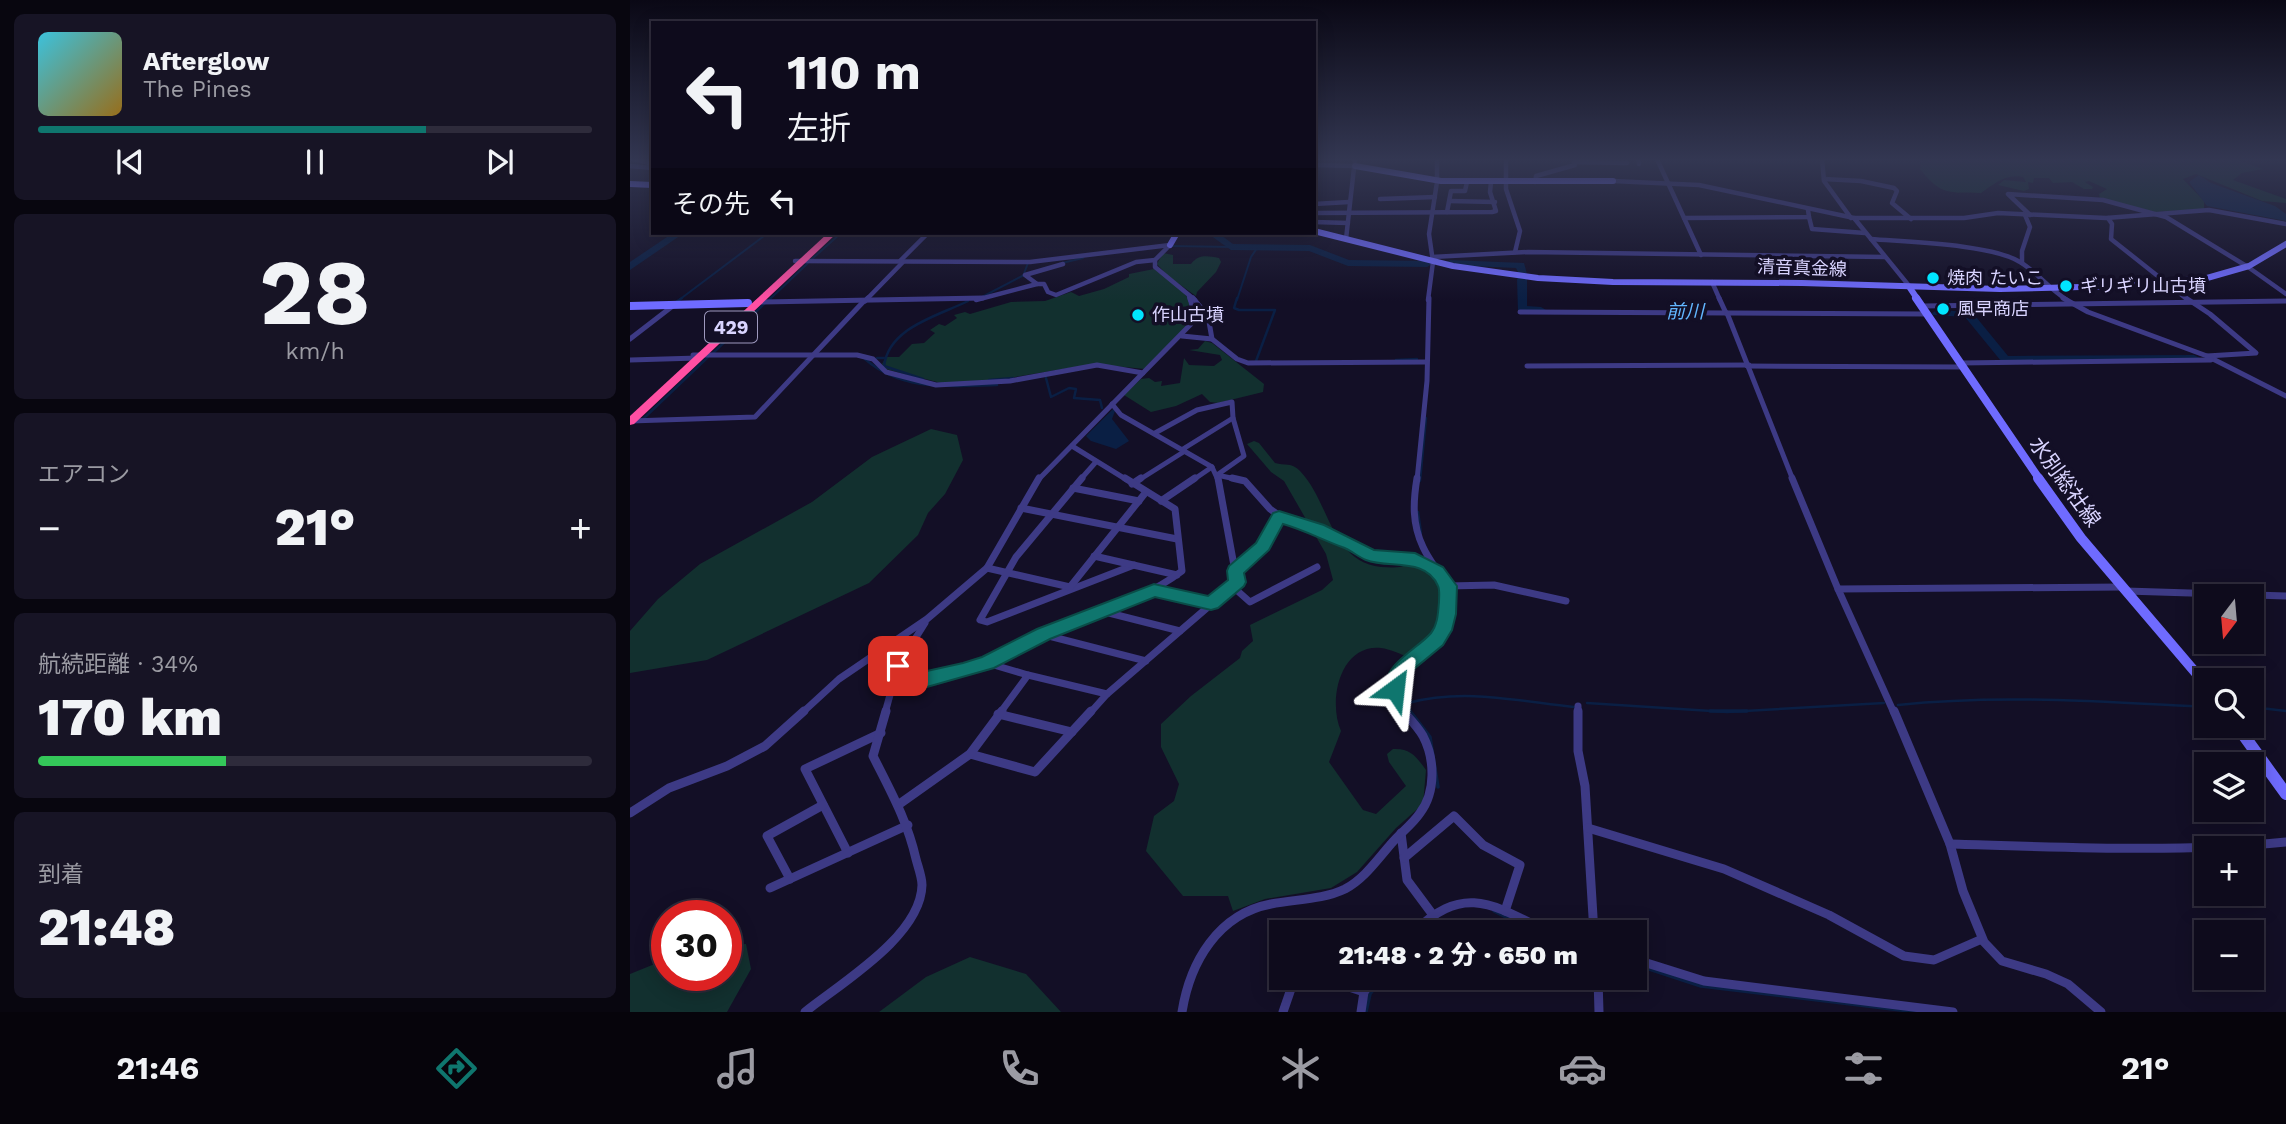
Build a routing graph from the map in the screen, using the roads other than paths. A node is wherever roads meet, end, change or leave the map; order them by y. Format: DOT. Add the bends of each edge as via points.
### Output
graph roads {
  1 [pos="1349,206"];
  2 [pos="1433,206"];
  3 [pos="1449,206"];
  4 [pos="1495,206"];
  5 [pos="1511,206"];
  6 [pos="1679,206"];
  7 [pos="1788,206"];
  8 [pos="1844,206"];
  9 [pos="1896,206"];
  10 [pos="2019,206"];
  11 [pos="2134,206"];
  12 [pos="1808,211"];
  13 [pos="1348,212"];
  14 [pos="1431,212"];
  15 [pos="1447,212"];
  16 [pos="1316,213"];
  17 [pos="2027,215"];
  18 [pos="2153,215"];
  19 [pos="1809,217"];
  20 [pos="1684,218"];
  21 [pos="1852,218"];
  22 [pos="2108,218"];
  23 [pos="1911,219"];
  24 [pos="1316,222"];
  25 [pos="1348,223"];
  26 [pos="2286,224"];
  27 [pos="1316,232"];
  28 [pos="1865,233"];
  29 [pos="823,235"];
  30 [pos="830,235"];
  31 [pos="926,235"];
  32 [pos="1176,235"];
  33 [pos="1346,239"];
  34 [pos="1870,239"];
  35 [pos="2286,244"];
  36 [pos="1169,246"];
  37 [pos="1515,252"];
  38 [pos="1701,255"];
  39 [pos="1885,257"];
  40 [pos="1155,260"];
  41 [pos="1432,260"];
  42 [pos="798,261"];
  43 [pos="901,261"];
  44 [pos="2022,263"];
  45 [pos="1063,264"];
  46 [pos="2248,267"];
  47 [pos="1712,282"];
  48 [pos="2167,283"];
  49 [pos="1037,284"];
  50 [pos="1910,288"];
  51 [pos="2050,290"];
  52 [pos="2286,294"];
  53 [pos="1189,296"];
  54 [pos="865,300"];
  55 [pos="2286,301"];
  56 [pos="2190,302"];
  57 [pos="753,303"];
  58 [pos="2077,304"];
  59 [pos="674,305"];
  60 [pos="630,306"];
  61 [pos="1926,310"];
  62 [pos="1520,312"];
  63 [pos="1726,313"];
  64 [pos="1182,335"];
  65 [pos="630,339"];
  66 [pos="1212,339"];
  67 [pos="812,355"];
  68 [pos="2207,356"];
  69 [pos="696,357"];
  70 [pos="630,360"];
  71 [pos="2213,360"];
  72 [pos="1425,362"];
  73 [pos="1962,365"];
  74 [pos="1527,366"];
  75 [pos="1748,366"];
  76 [pos="1143,373"];
  77 [pos="2286,396"];
  78 [pos="1112,404"];
  79 [pos="630,414"];
  80 [pos="1233,418"];
  81 [pos="630,421"];
  82 [pos="1155,433"];
  83 [pos="1072,446"];
  84 [pos="1184,450"];
  85 [pos="1095,463"];
  86 [pos="1212,467"];
  87 [pos="1217,475"];
  88 [pos="1132,484"];
  89 [pos="1073,488"];
  90 [pos="1146,492"];
  91 [pos="1139,500"];
  92 [pos="1161,501"];
  93 [pos="1021,508"];
  94 [pos="1050,514"];
  95 [pos="1279,517"];
  96 [pos="1117,528"];
  97 [pos="1177,539"];
  98 [pos="1094,556"];
  99 [pos="1134,565"];
  100 [pos="1317,567"];
  101 [pos="987,568"];
  102 [pos="1235,571"];
  103 [pos="1437,571"];
  104 [pos="1006,572"];
  105 [pos="1177,575"];
  106 [pos="1232,586"];
  107 [pos="1448,586"];
  108 [pos="1070,589"];
  109 [pos="1838,589"];
  110 [pos="2124,589"];
  111 [pos="1154,590"];
  112 [pos="2286,596"];
  113 [pos="1566,601"];
  114 [pos="1211,604"];
  115 [pos="1101,611"];
  116 [pos="927,619"];
  117 [pos="1180,631"];
  118 [pos="1044,634"];
  119 [pos="1146,661"];
  120 [pos="987,663"];
  121 [pos="898,666"];
  122 [pos="2194,671"];
  123 [pos="1028,675"];
  124 [pos="1107,694"];
  125 [pos="1578,706"];
  126 [pos="998,714"];
  127 [pos="1072,732"];
  128 [pos="881,733"];
  129 [pos="2246,738"];
  130 [pos="970,754"];
  131 [pos="2286,794"];
  132 [pos="823,805"];
  133 [pos="898,806"];
  134 [pos="630,813"];
  135 [pos="908,825"];
  136 [pos="1588,828"];
  137 [pos="1401,833"];
  138 [pos="2286,842"];
  139 [pos="1951,845"];
  140 [pos="848,853"];
  141 [pos="1404,858"];
  142 [pos="790,879"];
  143 [pos="770,888"];
  144 [pos="1505,911"];
  145 [pos="1433,915"];
  146 [pos="1427,920"];
  147 [pos="1523,920"];
  148 [pos="1593,920"];
  149 [pos="1982,939"];
  150 [pos="1647,963"];
  151 [pos="1291,990"];
  152 [pos="1358,990"];
  153 [pos="1598,990"];
  154 [pos="1364,992"];
  155 [pos="805,1012"];
  156 [pos="1182,1012"];
  157 [pos="1283,1012"];
  158 [pos="1361,1012"];
  159 [pos="1599,1012"];
  160 [pos="1953,1012"];
  161 [pos="2101,1012"];
  1 -- 13 [label="street"];
  2 -- 14 [label="street"];
  3 -- 15 [label="street"];
  4 -- 15 [label="street" via="1492,212"];
  5 -- 37 [label="street" via="1520,231"];
  6 -- 20 [label="street"];
  7 -- 12 [label="street"];
  8 -- 21 [label="street"];
  9 -- 23 [label="street"];
  10 -- 17 [label="street"];
  11 -- 18 [label="street"];
  12 -- 19 [label="street"];
  12 -- 21 [label="street"];
  13 -- 14 [label="street"];
  13 -- 16 [label="street"];
  13 -- 25 [label="street"];
  14 -- 15 [label="street"];
  14 -- 41 [label="street"];
  17 -- 22 [label="street"];
  17 -- 23 [label="street"];
  17 -- 44 [label="street" via="2030,227"];
  18 -- 22 [label="street"];
  18 -- 26 [label="street" via="2214,211"];
  18 -- 46 [label="street" via="2166,217"];
  19 -- 20 [label="street"];
  19 -- 28 [label="street" via="1812,229"];
  20 -- 38 [label="street"];
  21 -- 23 [label="street"];
  21 -- 28 [label="street"];
  22 -- 48 [label="street" via="2111,239"];
  24 -- 25 [label="street"];
  25 -- 33 [label="street"];
  27 -- 33 [label="main road, 清音真金線"];
  28 -- 34 [label="street"];
  29 -- 42 [label="highway, 429"];
  30 -- 42 [label="highway, 429"];
  31 -- 43 [label="street"];
  32 -- 36 [label="main road"];
  33 -- 41 [label="main road, 清音真金線"];
  34 -- 39 [label="street"];
  34 -- 44 [label="street" via="1948,245"];
  35 -- 46 [label="main road, 清音真金線"];
  36 -- 40 [label="street"];
  36 -- 43 [label="street" via="1029,262"];
  37 -- 38 [label="street"];
  37 -- 41 [label="street"];
  38 -- 39 [label="street"];
  39 -- 50 [label="street"];
  40 -- 49 [label="street" via="1136,262 1056,295 1044,284"];
  40 -- 53 [label="street" via="1155,267"];
  41 -- 47 [label="main road, 清音真金線" via="1497,274 1568,281"];
  41 -- 72 [label="street"];
  42 -- 43 [label="street"];
  42 -- 57 [label="highway, 429"];
  43 -- 54 [label="street"];
  44 -- 51 [label="street"];
  45 -- 49 [label="street" via="1025,275"];
  46 -- 48 [label="main road, 清音真金線"];
  46 -- 52 [label="street"];
  47 -- 50 [label="main road, 清音真金線"];
  47 -- 63 [label="street"];
  48 -- 51 [label="main road, 清音真金線"];
  48 -- 56 [label="street"];
  49 -- 54 [label="street" via="974,300"];
  50 -- 51 [label="main road, 清音真金線"];
  50 -- 61 [label="main road, 水別総社線"];
  51 -- 58 [label="street"];
  53 -- 64 [label="street" via="1193,319"];
  53 -- 66 [label="street" via="1210,318"];
  54 -- 57 [label="street"];
  54 -- 67 [label="street"];
  55 -- 56 [label="street"];
  56 -- 58 [label="street"];
  56 -- 68 [label="street" via="2256,353"];
  57 -- 59 [label="main road"];
  57 -- 69 [label="highway, 429"];
  58 -- 61 [label="street"];
  58 -- 68 [label="street"];
  59 -- 60 [label="main road"];
  59 -- 65 [label="street"];
  61 -- 63 [label="street"];
  61 -- 73 [label="main road, 水別総社線"];
  62 -- 63 [label="street"];
  63 -- 75 [label="street"];
  64 -- 66 [label="street"];
  64 -- 76 [label="street"];
  66 -- 72 [label="street" via="1248,363"];
  67 -- 69 [label="street"];
  67 -- 76 [label="street" via="870,357 886,372 936,385 1010,381 1097,365"];
  67 -- 81 [label="street" via="755,417"];
  68 -- 71 [label="street"];
  69 -- 70 [label="street"];
  69 -- 79 [label="highway, 429"];
  69 -- 81 [label="highway, 429"];
  71 -- 73 [label="street"];
  71 -- 77 [label="street"];
  72 -- 103 [label="street" via="1421,459 1413,503 1418,542"];
  73 -- 75 [label="street"];
  73 -- 110 [label="main road, 水別総社線" via="2046,491"];
  74 -- 75 [label="street"];
  75 -- 109 [label="street"];
  76 -- 78 [label="street"];
  78 -- 82 [label="street" via="1121,415"];
  78 -- 83 [label="street"];
  80 -- 82 [label="street" via="1233,402 1196,410"];
  80 -- 84 [label="street"];
  80 -- 87 [label="street" via="1244,456"];
  82 -- 84 [label="street"];
  83 -- 85 [label="street"];
  83 -- 93 [label="street" via="1039,478"];
  84 -- 86 [label="street"];
  84 -- 88 [label="street"];
  85 -- 88 [label="street"];
  85 -- 89 [label="street"];
  86 -- 87 [label="street"];
  86 -- 92 [label="street"];
  87 -- 95 [label="street" via="1245,481"];
  87 -- 102 [label="street"];
  88 -- 90 [label="street"];
  89 -- 91 [label="street"];
  89 -- 94 [label="street"];
  90 -- 91 [label="street"];
  90 -- 92 [label="street"];
  91 -- 96 [label="street"];
  92 -- 97 [label="street" via="1175,509"];
  93 -- 94 [label="street"];
  93 -- 101 [label="street"];
  94 -- 96 [label="street"];
  94 -- 104 [label="street"];
  95 -- 102 [label="street" via="1263,546"];
  95 -- 103 [label="street" via="1318,529 1370,555 1409,557"];
  96 -- 97 [label="street"];
  96 -- 98 [label="street"];
  97 -- 105 [label="street" via="1182,570"];
  98 -- 99 [label="street"];
  98 -- 108 [label="street"];
  99 -- 105 [label="street"];
  99 -- 108 [label="street"];
  100 -- 106 [label="street" via="1250,602"];
  101 -- 104 [label="street"];
  101 -- 116 [label="street"];
  102 -- 106 [label="street" via="1237,582"];
  103 -- 107 [label="street"];
  104 -- 108 [label="street"];
  104 -- 108 [label="street" via="980,620 987,622"];
  105 -- 111 [label="street"];
  106 -- 114 [label="street"];
  107 -- 113 [label="street" via="1491,583"];
  107 -- 137 [label="street" via="1443,630 1407,664 1395,689 1404,715 1423,737 1431,787 1421,813"];
  109 -- 110 [label="street"];
  109 -- 139 [label="street"];
  110 -- 112 [label="street"];
  110 -- 122 [label="main road, 水別総社線"];
  111 -- 114 [label="street"];
  111 -- 115 [label="street"];
  114 -- 117 [label="street"];
  115 -- 117 [label="street"];
  115 -- 118 [label="street"];
  116 -- 121 [label="street"];
  116 -- 134 [label="street" via="848,672 765,746 669,788"];
  117 -- 119 [label="street"];
  118 -- 119 [label="street"];
  118 -- 120 [label="street"];
  119 -- 124 [label="street"];
  120 -- 121 [label="street" via="927,679"];
  120 -- 123 [label="street"];
  121 -- 128 [label="street"];
  123 -- 124 [label="street"];
  123 -- 126 [label="street"];
  124 -- 127 [label="street"];
  125 -- 136 [label="street" via="1578,751"];
  126 -- 127 [label="street"];
  126 -- 130 [label="street"];
  127 -- 130 [label="street" via="1035,772"];
  128 -- 132 [label="street" via="805,769"];
  128 -- 133 [label="street" via="873,756"];
  129 -- 131 [label="main road"];
  130 -- 133 [label="street"];
  132 -- 140 [label="street"];
  132 -- 142 [label="street" via="767,836"];
  133 -- 135 [label="street"];
  135 -- 140 [label="street"];
  135 -- 155 [label="street" via="922,885 916,909 885,948"];
  136 -- 148 [label="street"];
  136 -- 149 [label="street" via="1724,869 1829,915 1904,956 1934,960"];
  137 -- 141 [label="street"];
  137 -- 156 [label="street" via="1346,888 1258,907 1216,934 1189,977"];
  138 -- 139 [label="street" via="2144,849"];
  139 -- 149 [label="street"];
  140 -- 142 [label="street"];
  141 -- 144 [label="street" via="1454,816 1484,849 1520,865"];
  141 -- 145 [label="street" via="1408,880"];
  142 -- 143 [label="street"];
  144 -- 145 [label="street" via="1467,900"];
  144 -- 147 [label="street"];
  145 -- 146 [label="street"];
  149 -- 161 [label="street" via="2002,961 2068,984"];
  150 -- 160 [label="street" via="1704,981"];
  151 -- 157 [label="street"];
  152 -- 154 [label="street"];
  153 -- 159 [label="street"];
  154 -- 158 [label="street"];
}
